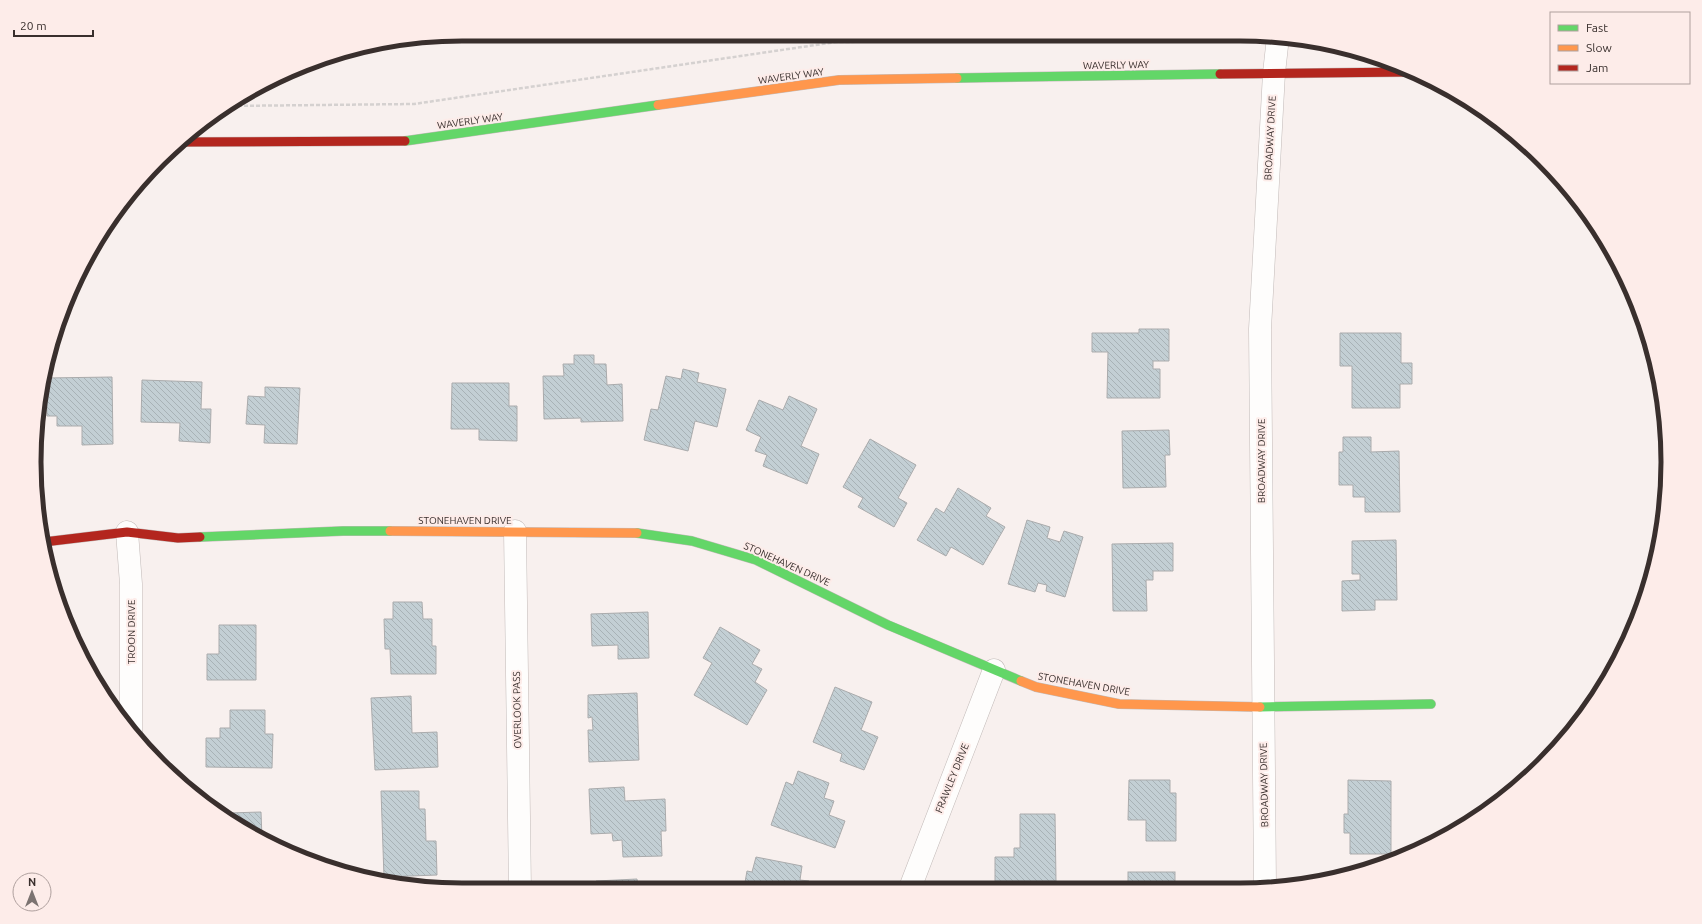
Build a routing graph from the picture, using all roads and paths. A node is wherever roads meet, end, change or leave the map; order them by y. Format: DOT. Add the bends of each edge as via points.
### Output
graph roads {
  1 [pos="1277,43"];
  2 [pos="1399,72"];
  3 [pos="1274,73"];
  4 [pos="188,142"];
  5 [pos="127,532"];
  6 [pos="515,532"];
  7 [pos="49,541"];
  8 [pos="994,670"];
  9 [pos="1431,704"];
  10 [pos="1263,707"];
  11 [pos="131,722"];
  12 [pos="1265,882"];
  13 [pos="520,883"];
  14 [pos="912,883"];
  1 -- 3 [label="street, BROADWAY DRIVE"];
  2 -- 3 [label="street, WAVERLY WAY"];
  3 -- 4 [label="street, WAVERLY WAY" via="839,80 395,142"];
  3 -- 10 [label="street, BROADWAY DRIVE" via="1260,329"];
  5 -- 6 [label="street, STONEHAVEN DRIVE" via="178,538 343,531"];
  5 -- 7 [label="street, STONEHAVEN DRIVE"];
  5 -- 11 [label="street, TROON DRIVE" via="131,584"];
  6 -- 8 [label="street, STONEHAVEN DRIVE" via="644,533 726,550 756,560 888,624"];
  6 -- 13 [label="street, OVERLOOK PASS"];
  8 -- 10 [label="street, STONEHAVEN DRIVE" via="1036,687 1120,704"];
  8 -- 14 [label="street, FRAWLEY DRIVE"];
  9 -- 10 [label="street, STONEHAVEN DRIVE"];
  10 -- 12 [label="street, BROADWAY DRIVE"];
}
